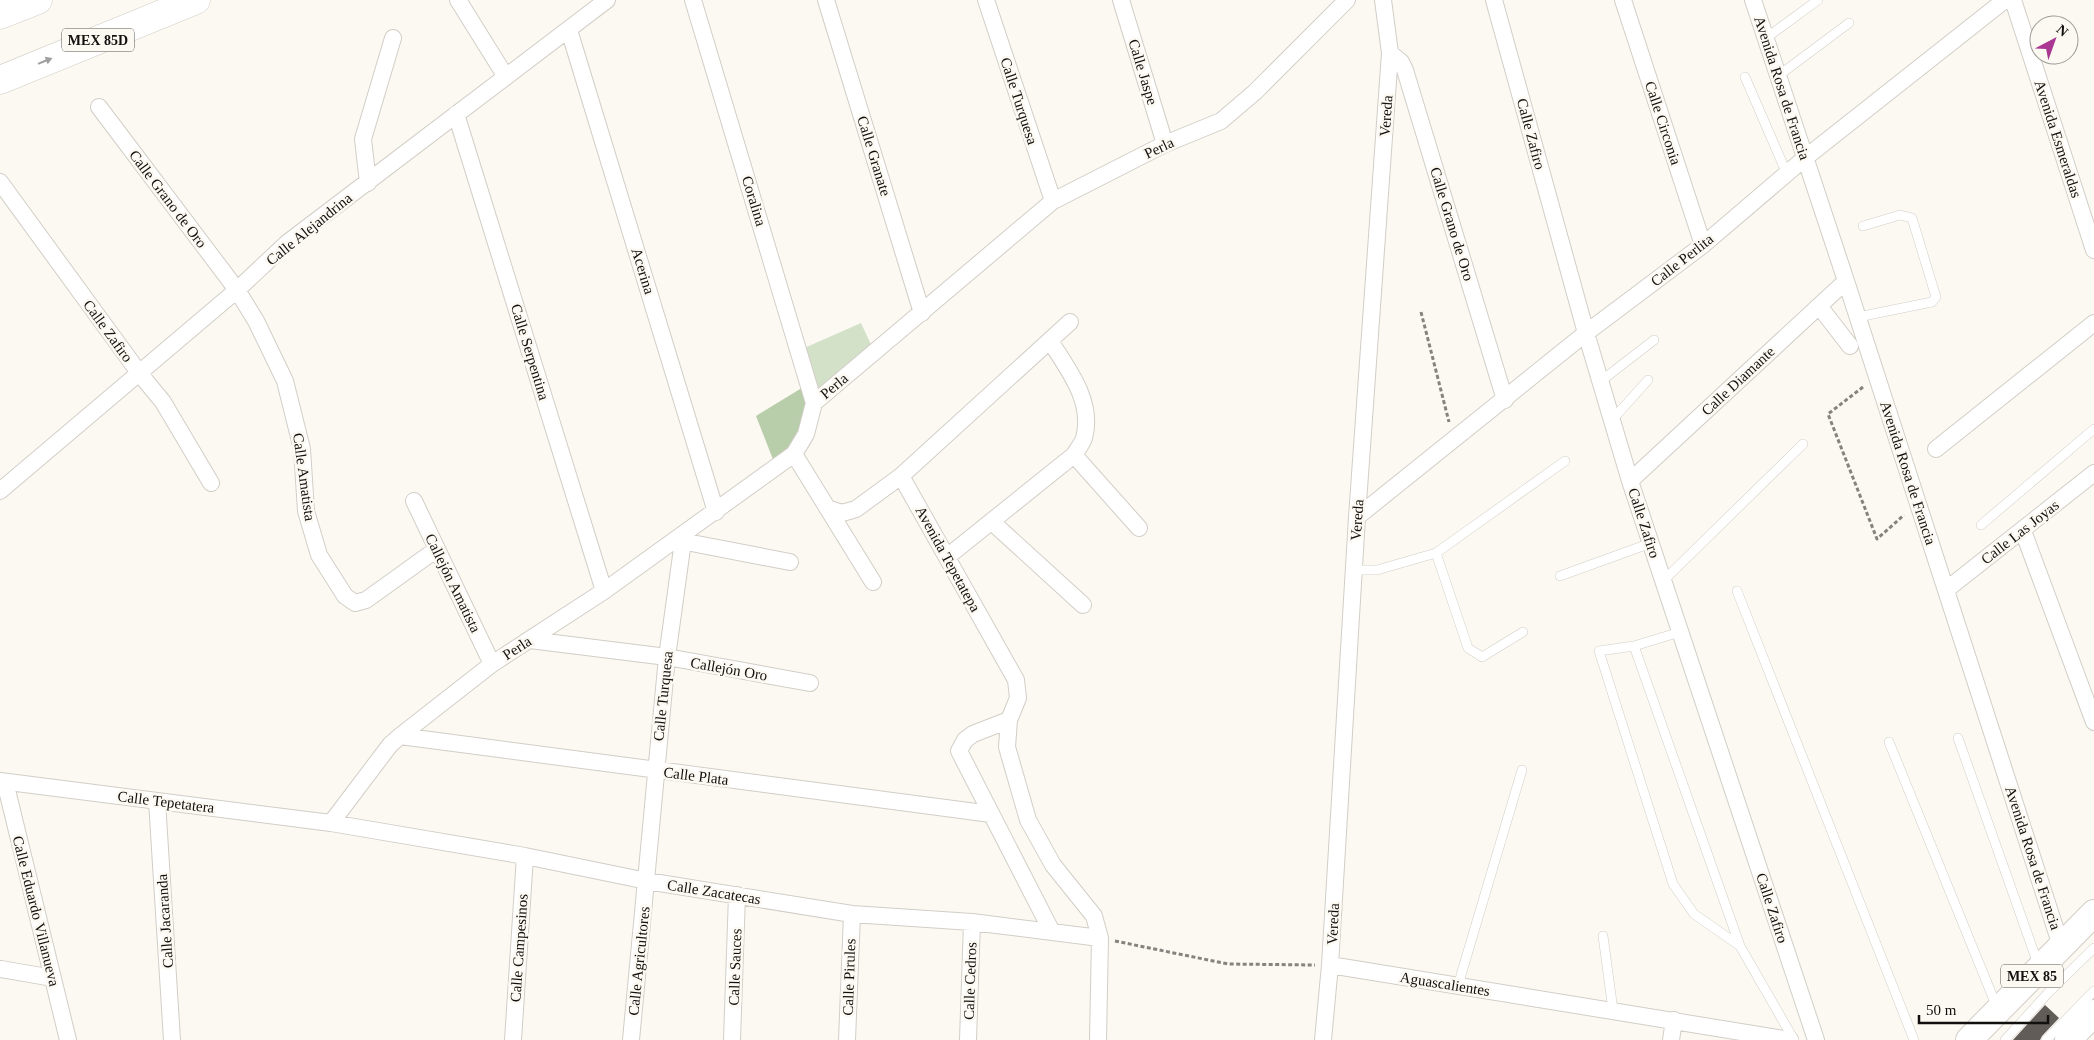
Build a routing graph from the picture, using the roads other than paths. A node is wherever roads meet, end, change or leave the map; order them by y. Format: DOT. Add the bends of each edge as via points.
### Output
graph roads {
  1 [pos="38,0"];
  2 [pos="196,0"];
  3 [pos="458,0"];
  4 [pos="693,0"];
  5 [pos="826,0"];
  6 [pos="986,0"];
  7 [pos="1121,0"];
  8 [pos="1383,0"];
  9 [pos="1494,0"];
  10 [pos="1623,0"];
  11 [pos="1753,0"];
  12 [pos="1818,0"];
  13 [pos="2005,0"];
  14 [pos="2013,0"];
  15 [pos="1343,1"];
  16 [pos="597,3"];
  17 [pos="0,16"];
  18 [pos="1849,23"];
  19 [pos="569,30"];
  20 [pos="393,38"];
  21 [pos="1766,38"];
  22 [pos="1390,53"];
  23 [pos="1778,76"];
  24 [pos="1746,77"];
  25 [pos="506,78"];
  26 [pos="0,80"];
  27 [pos="99,108"];
  28 [pos="456,114"];
  29 [pos="1165,144"];
  30 [pos="1805,158"];
  31 [pos="1787,174"];
  32 [pos="0,182"];
  33 [pos="368,183"];
  34 [pos="1053,201"];
  35 [pos="1863,226"];
  36 [pos="1703,245"];
  37 [pos="2094,250"];
  38 [pos="1846,280"];
  39 [pos="237,290"];
  40 [pos="1819,306"];
  41 [pos="922,313"];
  42 [pos="1858,317"];
  43 [pos="1070,322"];
  44 [pos="2094,323"];
  45 [pos="1586,333"];
  46 [pos="1050,340"];
  47 [pos="1654,340"];
  48 [pos="1850,346"];
  49 [pos="140,374"];
  50 [pos="1648,380"];
  51 [pos="1601,381"];
  52 [pos="1505,400"];
  53 [pos="814,402"];
  54 [pos="1612,420"];
  55 [pos="2094,430"];
  56 [pos="1803,444"];
  57 [pos="1936,449"];
  58 [pos="794,454"];
  59 [pos="1074,455"];
  60 [pos="1565,461"];
  61 [pos="2094,473"];
  62 [pos="901,476"];
  63 [pos="1630,481"];
  64 [pos="211,483"];
  65 [pos="0,491"];
  66 [pos="414,501"];
  67 [pos="827,508"];
  68 [pos="716,512"];
  69 [pos="1357,517"];
  70 [pos="992,522"];
  71 [pos="1981,525"];
  72 [pos="1140,528"];
  73 [pos="2022,531"];
  74 [pos="680,541"];
  75 [pos="1651,543"];
  76 [pos="437,549"];
  77 [pos="1436,553"];
  78 [pos="947,557"];
  79 [pos="790,562"];
  80 [pos="1354,570"];
  81 [pos="1560,576"];
  82 [pos="1663,581"];
  83 [pos="873,582"];
  84 [pos="1737,590"];
  85 [pos="1946,590"];
  86 [pos="604,591"];
  87 [pos="1083,605"];
  88 [pos="1523,632"];
  89 [pos="1680,632"];
  90 [pos="530,640"];
  91 [pos="1634,646"];
  92 [pos="667,658"];
  93 [pos="492,664"];
  94 [pos="810,683"];
  95 [pos="1009,720"];
  96 [pos="2094,722"];
  97 [pos="400,736"];
  98 [pos="1958,738"];
  99 [pos="1889,742"];
  100 [pos="1522,770"];
  101 [pos="655,771"];
  102 [pos="2,782"];
  103 [pos="157,801"];
  104 [pos="991,814"];
  105 [pos="331,823"];
  106 [pos="525,856"];
  107 [pos="647,881"];
  108 [pos="737,895"];
  109 [pos="2094,912"];
  110 [pos="852,914"];
  111 [pos="972,922"];
  112 [pos="1052,932"];
  113 [pos="1603,936"];
  114 [pos="1100,938"];
  115 [pos="1740,946"];
  116 [pos="2061,946"];
  117 [pos="2094,948"];
  118 [pos="1330,965"];
  119 [pos="1,969"];
  120 [pos="2039,969"];
  121 [pos="53,978"];
  122 [pos="1459,986"];
  123 [pos="2094,990"];
  124 [pos="2000,1009"];
  125 [pos="1613,1010"];
  126 [pos="2094,1014"];
  127 [pos="1674,1020"];
  128 [pos="2065,1039"];
  129 [pos="68,1040"];
  130 [pos="172,1040"];
  131 [pos="513,1040"];
  132 [pos="631,1040"];
  133 [pos="732,1040"];
  134 [pos="847,1040"];
  135 [pos="968,1040"];
  136 [pos="1098,1040"];
  137 [pos="1323,1040"];
  138 [pos="1671,1040"];
  139 [pos="1790,1040"];
  140 [pos="1794,1040"];
  141 [pos="1816,1040"];
  142 [pos="1914,1040"];
  143 [pos="1969,1040"];
  144 [pos="2005,1040"];
  1 -- 17 [label="highway"];
  26 -- 2 [label="highway, MEX 85D, one-way"];
  3 -- 25 [label="street"];
  4 -- 53 [label="street, Coralina"];
  5 -- 41 [label="street, Calle Granate"];
  6 -- 34 [label="street, Calle Turquesa"];
  7 -- 29 [label="street, Calle Jaspe"];
  8 -- 22 [label="street, Vereda"];
  9 -- 45 [label="street, Calle Zafiro"];
  10 -- 36 [label="street, Calle Circonia"];
  11 -- 21 [label="street, Avenida Rosa de Francia"];
  12 -- 21 [label="lane"];
  13 -- 30 [label="street, Calle Perlita"];
  14 -- 37 [label="street, Avenida Esmeraldas"];
  15 -- 29 [label="street, Perla" via="1255,92 1221,121"];
  16 -- 19 [label="street, Calle Alejandrina"];
  18 -- 23 [label="lane"];
  19 -- 25 [label="street, Calle Alejandrina"];
  19 -- 68 [label="street, Acerina"];
  20 -- 33 [label="street" via="362,139"];
  21 -- 23 [label="street, Avenida Rosa de Francia"];
  22 -- 52 [label="street, Calle Grano de Oro" via="1406,70"];
  22 -- 69 [label="street, Vereda"];
  23 -- 30 [label="street, Avenida Rosa de Francia"];
  24 -- 31 [label="lane"];
  25 -- 28 [label="street, Calle Alejandrina"];
  27 -- 39 [label="street, Calle Grano de Oro"];
  28 -- 33 [label="street, Calle Alejandrina"];
  28 -- 86 [label="street, Calle Serpentina"];
  29 -- 34 [label="street, Perla"];
  30 -- 31 [label="street, Calle Perlita"];
  30 -- 38 [label="street, Avenida Rosa de Francia"];
  31 -- 36 [label="street, Calle Perlita"];
  32 -- 49 [label="street, Calle Zafiro"];
  33 -- 39 [label="street, Calle Alejandrina" via="287,243"];
  34 -- 41 [label="street, Perla"];
  35 -- 42 [label="lane" via="1900,215 1912,218 1936,297 1932,302"];
  36 -- 45 [label="street, Calle Perlita"];
  38 -- 40 [label="street, Calle Diamante"];
  38 -- 42 [label="street, Avenida Rosa de Francia"];
  39 -- 49 [label="street, Calle Alejandrina"];
  39 -- 76 [label="street, Calle Amatista" via="285,381 302,449 306,511 319,555 346,596 355,603 366,600"];
  40 -- 48 [label="street"];
  40 -- 63 [label="street, Calle Diamante"];
  41 -- 53 [label="street, Perla"];
  42 -- 85 [label="street, Avenida Rosa de Francia"];
  43 -- 46 [label="street"];
  44 -- 57 [label="street"];
  45 -- 51 [label="street, Calle Zafiro"];
  45 -- 52 [label="street, Calle Perlita"];
  46 -- 59 [label="street" via="1078,386 1087,418 1084,439"];
  46 -- 62 [label="street"];
  47 -- 51 [label="lane"];
  49 -- 64 [label="street, Calle Zafiro" via="163,402"];
  49 -- 65 [label="street, Calle Alejandrina"];
  50 -- 54 [label="lane"];
  51 -- 54 [label="street, Calle Zafiro"];
  52 -- 69 [label="street, Calle Perlita"];
  53 -- 58 [label="street, Perla" via="806,434"];
  54 -- 63 [label="street, Calle Zafiro"];
  55 -- 71 [label="lane"];
  56 -- 82 [label="lane"];
  58 -- 67 [label="street"];
  58 -- 68 [label="street, Perla"];
  59 -- 70 [label="street"];
  59 -- 72 [label="street"];
  60 -- 77 [label="lane"];
  61 -- 73 [label="street, Calle Las Joyas"];
  62 -- 67 [label="street" via="856,509 842,513"];
  62 -- 78 [label="street, Avenida Tepetatepa"];
  63 -- 75 [label="street, Calle Zafiro"];
  66 -- 76 [label="street, Callejón Amatista"];
  67 -- 83 [label="street"];
  68 -- 74 [label="street, Perla"];
  69 -- 80 [label="street, Vereda"];
  70 -- 78 [label="street"];
  70 -- 87 [label="street"];
  73 -- 85 [label="street, Calle Las Joyas"];
  73 -- 96 [label="street"];
  74 -- 79 [label="street"];
  74 -- 86 [label="street, Perla"];
  74 -- 92 [label="street, Calle Turquesa"];
  75 -- 81 [label="lane"];
  75 -- 82 [label="street, Calle Zafiro"];
  76 -- 93 [label="street, Callejón Amatista"];
  77 -- 80 [label="lane" via="1377,570"];
  77 -- 88 [label="lane" via="1468,648 1482,657"];
  78 -- 95 [label="street, Avenida Tepetatepa" via="1016,680 1018,698"];
  80 -- 118 [label="street, Vereda"];
  82 -- 89 [label="street, Calle Zafiro"];
  84 -- 142 [label="lane"];
  85 -- 116 [label="street, Avenida Rosa de Francia"];
  86 -- 90 [label="street, Perla"];
  89 -- 91 [label="lane"];
  89 -- 141 [label="street, Calle Zafiro"];
  90 -- 92 [label="street, Callejón Oro"];
  90 -- 93 [label="street, Perla"];
  91 -- 115 [label="lane"];
  91 -- 115 [label="lane" via="1599,652 1673,884 1694,914"];
  92 -- 94 [label="street, Callejón Oro"];
  92 -- 101 [label="street, Calle Turquesa"];
  93 -- 97 [label="street, Perla"];
  95 -- 104 [label="street" via="973,734 964,740 958,751"];
  95 -- 114 [label="street, Avenida Tepetatepa" via="1007,747 1028,820 1053,865 1094,916"];
  97 -- 101 [label="street, Calle Plata"];
  97 -- 105 [label="street, Perla"];
  98 -- 120 [label="lane"];
  99 -- 124 [label="lane"];
  100 -- 122 [label="lane"];
  101 -- 104 [label="street, Calle Plata"];
  101 -- 107 [label="street, Calle Turquesa"];
  102 -- 103 [label="street, Calle Tepetatera"];
  102 -- 121 [label="street, Calle Eduardo Villanueva"];
  103 -- 105 [label="street, Calle Tepetatera"];
  103 -- 130 [label="street, Calle Jacaranda"];
  104 -- 112 [label="street"];
  105 -- 106 [label="street, Calle Zacatecas"];
  106 -- 107 [label="street, Calle Zacatecas"];
  106 -- 131 [label="street, Calle Campesinos"];
  107 -- 108 [label="street, Calle Zacatecas"];
  107 -- 132 [label="street, Calle Agricultores"];
  108 -- 110 [label="street, Calle Zacatecas"];
  108 -- 133 [label="street, Calle Sauces"];
  109 -- 116 [label="main road, MEX 85"];
  110 -- 111 [label="street, Calle Zacatecas"];
  110 -- 134 [label="street, Calle Pirules"];
  111 -- 112 [label="street, Calle Zacatecas"];
  111 -- 135 [label="street, Calle Cedros"];
  112 -- 114 [label="street, Calle Zacatecas"];
  113 -- 125 [label="lane"];
  114 -- 136 [label="street, Avenida Tepetatepa"];
  115 -- 140 [label="lane"];
  116 -- 120 [label="main road, MEX 85"];
  117 -- 144 [label="lane"];
  118 -- 122 [label="street, Aguascalientes"];
  118 -- 137 [label="street, Vereda"];
  119 -- 121 [label="street"];
  120 -- 124 [label="main road, MEX 85"];
  121 -- 129 [label="street, Calle Eduardo Villanueva"];
  122 -- 125 [label="street, Aguascalientes"];
  123 -- 128 [label="lane"];
  124 -- 143 [label="main road, MEX 85"];
  125 -- 127 [label="street, Aguascalientes"];
  126 -- 128 [label="main road"];
  127 -- 138 [label="street"];
  127 -- 139 [label="street, Aguascalientes"];
}
